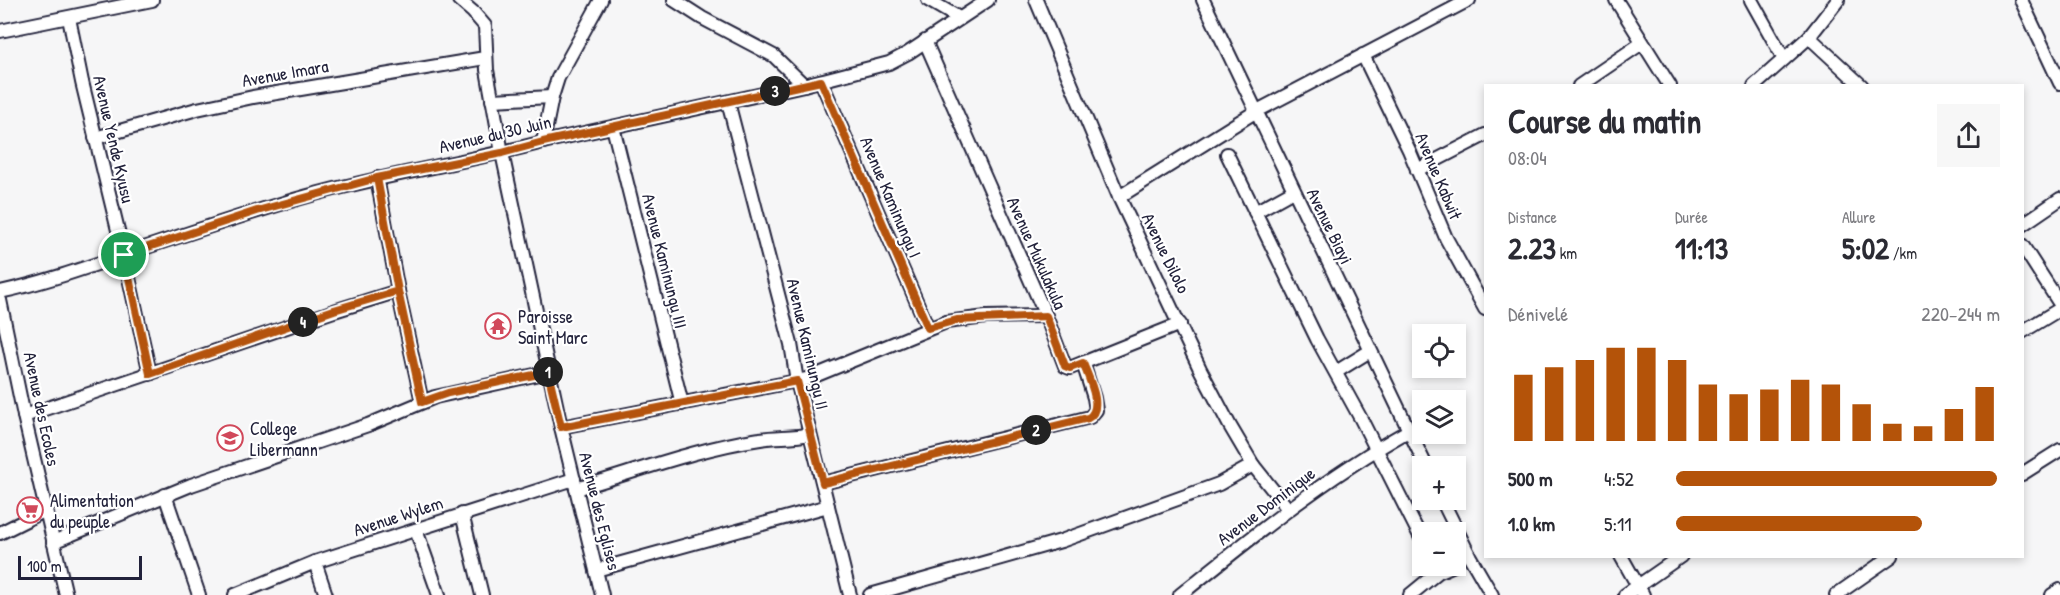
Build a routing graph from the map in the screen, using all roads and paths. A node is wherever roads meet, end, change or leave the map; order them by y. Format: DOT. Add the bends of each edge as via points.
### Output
graph roads {
  1 [pos="152,0"];
  2 [pos="459,0"];
  3 [pos="601,0"];
  4 [pos="674,0"];
  5 [pos="928,0"];
  6 [pos="988,0"];
  7 [pos="1036,0"];
  8 [pos="1203,0"];
  9 [pos="1469,0"];
  10 [pos="1616,0"];
  11 [pos="1751,0"];
  12 [pos="1838,0"];
  13 [pos="2021,0"];
  14 [pos="69,18"];
  15 [pos="959,18"];
  16 [pos="0,31"];
  17 [pos="1809,38"];
  18 [pos="925,41"];
  19 [pos="1642,43"];
  20 [pos="1363,55"];
  21 [pos="485,58"];
  22 [pos="1784,59"];
  23 [pos="821,81"];
  24 [pos="2060,82"];
  25 [pos="1582,84"];
  26 [pos="1669,84"];
  27 [pos="1756,84"];
  28 [pos="1860,84"];
  29 [pos="804,85"];
  30 [pos="552,97"];
  31 [pos="492,100"];
  32 [pos="728,102"];
  33 [pos="1255,112"];
  34 [pos="613,127"];
  35 [pos="1484,136"];
  36 [pos="95,138"];
  37 [pos="543,142"];
  38 [pos="502,153"];
  39 [pos="1227,154"];
  40 [pos="1417,171"];
  41 [pos="377,178"];
  42 [pos="1293,190"];
  43 [pos="1119,197"];
  44 [pos="2060,199"];
  45 [pos="1255,212"];
  46 [pos="2024,224"];
  47 [pos="2024,248"];
  48 [pos="124,255"];
  49 [pos="398,291"];
  50 [pos="0,292"];
  51 [pos="0,300"];
  52 [pos="2060,304"];
  53 [pos="1484,307"];
  54 [pos="2060,309"];
  55 [pos="1046,316"];
  56 [pos="1180,324"];
  57 [pos="928,328"];
  58 [pos="2024,331"];
  59 [pos="1370,351"];
  60 [pos="1083,363"];
  61 [pos="548,372"];
  62 [pos="1336,372"];
  63 [pos="150,374"];
  64 [pos="797,381"];
  65 [pos="422,402"];
  66 [pos="682,404"];
  67 [pos="24,416"];
  68 [pos="561,427"];
  69 [pos="1408,431"];
  70 [pos="810,434"];
  71 [pos="1376,449"];
  72 [pos="2060,450"];
  73 [pos="1421,456"];
  74 [pos="1253,465"];
  75 [pos="2024,473"];
  76 [pos="823,483"];
  77 [pos="575,484"];
  78 [pos="165,495"];
  79 [pos="828,506"];
  80 [pos="1288,508"];
  81 [pos="46,510"];
  82 [pos="1447,510"];
  83 [pos="462,514"];
  84 [pos="1413,522"];
  85 [pos="416,530"];
  86 [pos="0,533"];
  87 [pos="53,542"];
  88 [pos="1470,557"];
  89 [pos="1622,558"];
  90 [pos="1679,558"];
  91 [pos="1889,558"];
  92 [pos="1466,559"];
  93 [pos="315,562"];
  94 [pos="596,570"];
  95 [pos="1429,576"];
  96 [pos="2060,590"];
  97 [pos="1640,591"];
  98 [pos="66,595"];
  99 [pos="199,595"];
  100 [pos="235,595"];
  101 [pos="326,595"];
  102 [pos="439,595"];
  103 [pos="482,595"];
  104 [pos="602,595"];
  105 [pos="850,595"];
  106 [pos="870,595"];
  107 [pos="1180,595"];
  108 [pos="1410,595"];
  109 [pos="1492,595"];
  110 [pos="1625,595"];
  111 [pos="1836,595"];
  112 [pos="2052,595"];
  1 -- 14 [label="street"];
  2 -- 21 [label="street, Avenue des Eglises" via="484,26"];
  3 -- 30 [label="street" via="558,78"];
  4 -- 29 [label="street" via="774,56"];
  5 -- 15 [label="street"];
  6 -- 15 [label="street, Avenue du 30 Juin"];
  7 -- 43 [label="street, Avenue Dilolo"];
  8 -- 33 [label="street, Avenue Biayi"];
  9 -- 20 [label="street"];
  10 -- 19 [label="street"];
  11 -- 22 [label="street"];
  12 -- 17 [label="street"];
  13 -- 24 [label="street"];
  14 -- 16 [label="street"];
  14 -- 36 [label="street, Avenue Yende Kyusu"];
  15 -- 18 [label="street, Avenue du 30 Juin"];
  17 -- 22 [label="street"];
  17 -- 28 [label="street"];
  18 -- 23 [label="street, Avenue du 30 Juin" via="889,63"];
  18 -- 55 [label="street, Avenue Mukulakula"];
  19 -- 25 [label="street"];
  19 -- 26 [label="street"];
  20 -- 33 [label="street"];
  20 -- 40 [label="street, Avenue Kabwit"];
  21 -- 31 [label="street, Avenue des Eglises"];
  21 -- 36 [label="street, Avenue Imara" via="252,97"];
  22 -- 27 [label="street"];
  23 -- 29 [label="street, Avenue du 30 Juin"];
  23 -- 57 [label="street, Avenue Kaminungu I"];
  29 -- 32 [label="street, Avenue du 30 Juin"];
  30 -- 31 [label="street"];
  30 -- 37 [label="street"];
  31 -- 38 [label="street, Avenue des Eglises"];
  32 -- 34 [label="street, Avenue du 30 Juin"];
  32 -- 64 [label="street, Avenue Kaminungu II"];
  33 -- 42 [label="street, Avenue Biayi"];
  33 -- 43 [label="street"];
  34 -- 37 [label="street, Avenue du 30 Juin"];
  34 -- 66 [label="street, Avenue Kaminungu III"];
  35 -- 40 [label="street"];
  36 -- 48 [label="street, Avenue Yende Kyusu"];
  37 -- 38 [label="street, Avenue du 30 Juin"];
  38 -- 41 [label="street, Avenue du 30 Juin"];
  38 -- 61 [label="street, Avenue des Eglises"];
  39 -- 45 [label="street"];
  40 -- 53 [label="street, Avenue Kabwit" via="1446,238"];
  41 -- 48 [label="street, Avenue du 30 Juin" via="257,211"];
  41 -- 49 [label="street"];
  42 -- 45 [label="street"];
  42 -- 59 [label="street, Avenue Biayi"];
  43 -- 56 [label="street, Avenue Dilolo"];
  44 -- 46 [label="street"];
  45 -- 62 [label="street"];
  47 -- 52 [label="street"];
  48 -- 50 [label="street, Avenue du 30 Juin"];
  48 -- 63 [label="street, Avenue Yende Kyusu"];
  49 -- 63 [label="street"];
  49 -- 65 [label="street"];
  51 -- 67 [label="street, Avenue des Ecoles"];
  54 -- 58 [label="street"];
  55 -- 57 [label="street" via="957,320"];
  55 -- 60 [label="street, Avenue Mukulakula" via="1065,366"];
  56 -- 60 [label="street"];
  56 -- 74 [label="street, Avenue Dilolo" via="1220,408"];
  57 -- 64 [label="street"];
  59 -- 62 [label="street"];
  59 -- 69 [label="street, Avenue Biayi"];
  60 -- 76 [label="street" via="1096,410 1090,417"];
  61 -- 65 [label="street"];
  61 -- 68 [label="street, Avenue des Eglises"];
  62 -- 71 [label="street"];
  63 -- 67 [label="street"];
  64 -- 66 [label="street"];
  64 -- 70 [label="street, Avenue Kaminungu II"];
  65 -- 78 [label="street" via="368,425"];
  66 -- 68 [label="street"];
  67 -- 81 [label="street, Avenue des Ecoles"];
  68 -- 77 [label="street, Avenue des Eglises"];
  69 -- 71 [label="street, Avenue Dominique"];
  69 -- 73 [label="street, Avenue Biayi"];
  70 -- 76 [label="street, Avenue Kaminungu II"];
  70 -- 77 [label="street, Avenue Wylem" via="760,439"];
  71 -- 80 [label="street, Avenue Dominique"];
  71 -- 84 [label="street"];
  72 -- 75 [label="street"];
  74 -- 80 [label="street, Avenue Dilolo"];
  74 -- 106 [label="street" via="1219,484 1061,541"];
  76 -- 79 [label="street, Avenue Kaminungu II"];
  77 -- 83 [label="street, Avenue Wylem"];
  77 -- 94 [label="street, Avenue des Eglises"];
  78 -- 87 [label="street"];
  78 -- 99 [label="street"];
  79 -- 94 [label="street"];
  79 -- 105 [label="street, Avenue Kaminungu II"];
  80 -- 107 [label="street, Avenue Dominique"];
  81 -- 86 [label="street"];
  81 -- 87 [label="street, Avenue des Ecoles"];
  82 -- 88 [label="street"];
  83 -- 85 [label="street, Avenue Wylem"];
  83 -- 103 [label="street"];
  85 -- 93 [label="street, Avenue Wylem"];
  85 -- 102 [label="street"];
  87 -- 98 [label="street, Avenue des Ecoles"];
  88 -- 92 [label="street"];
  88 -- 109 [label="street"];
  89 -- 97 [label="street"];
  90 -- 97 [label="street"];
  91 -- 111 [label="street"];
  93 -- 100 [label="street, Avenue Wylem"];
  93 -- 101 [label="street"];
  94 -- 104 [label="street, Avenue des Eglises"];
  95 -- 108 [label="street"];
  96 -- 112 [label="street"];
  97 -- 110 [label="street"];
}
